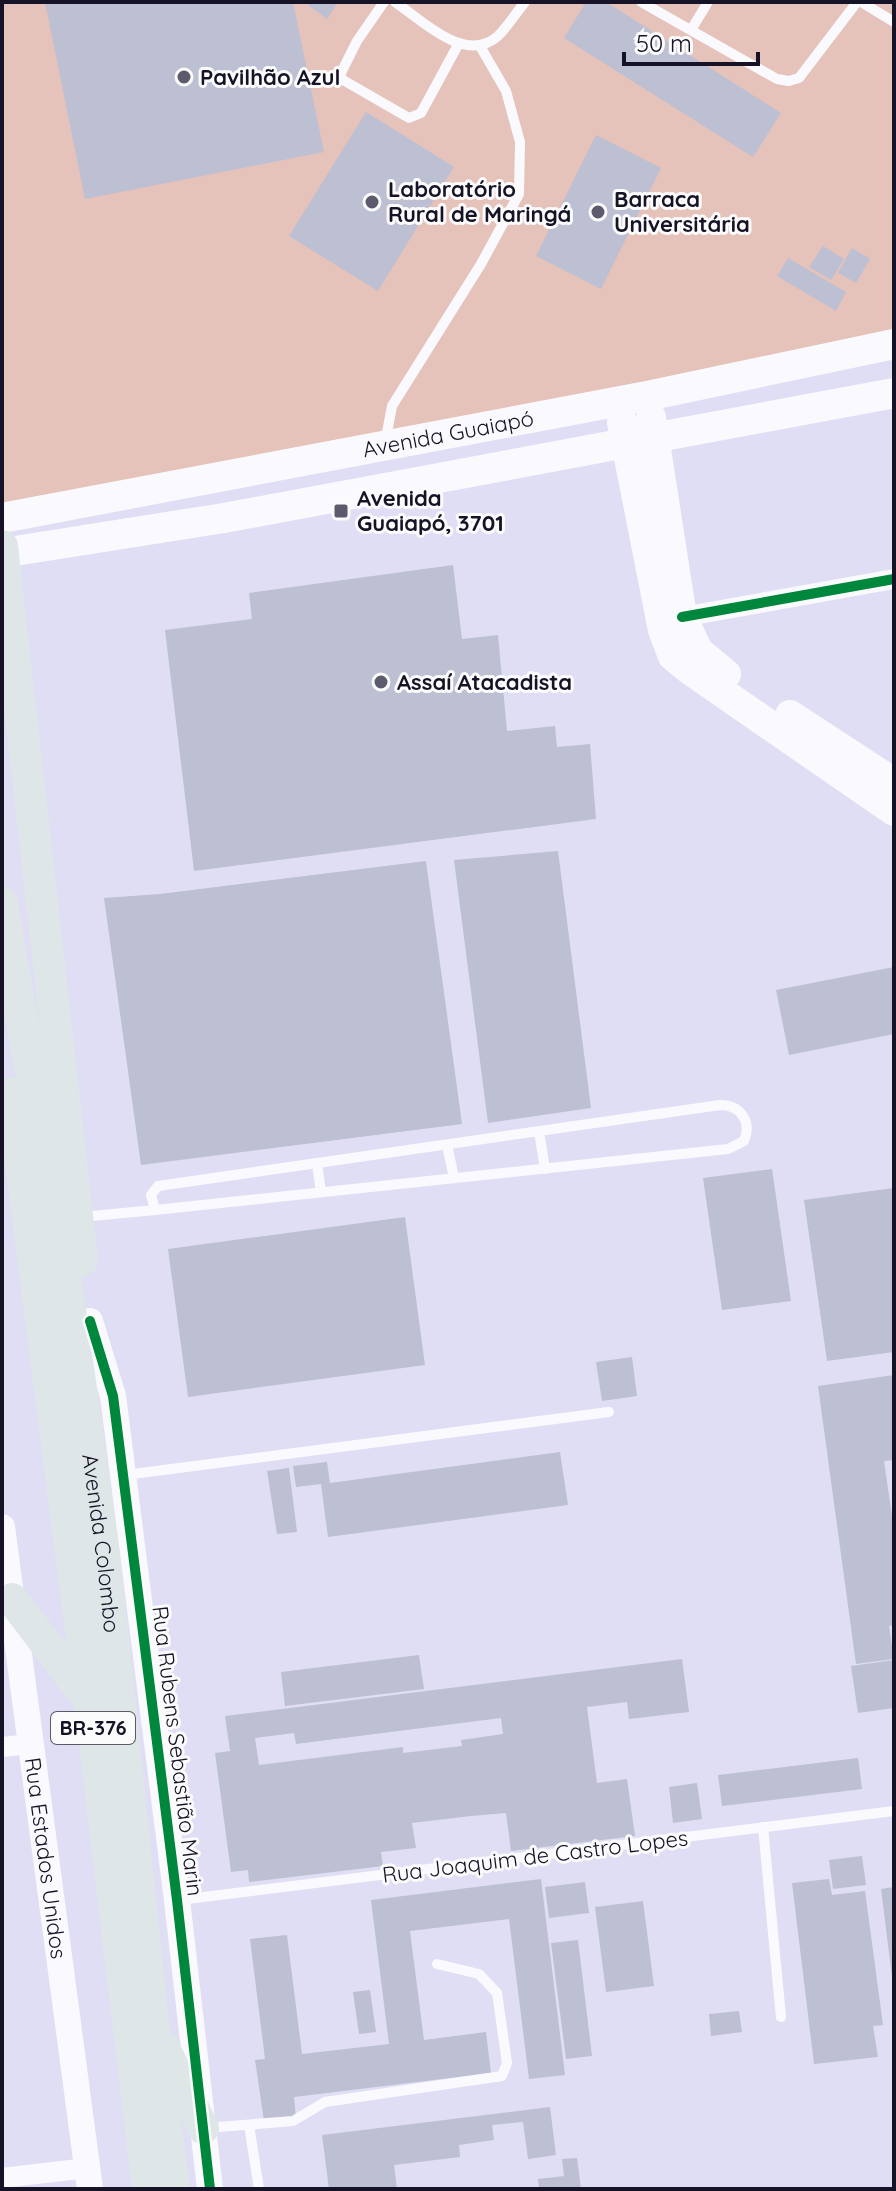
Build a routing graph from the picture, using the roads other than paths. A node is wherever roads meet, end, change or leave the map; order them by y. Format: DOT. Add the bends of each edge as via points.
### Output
graph roads {
  1 [pos="384,2"];
  2 [pos="395,2"];
  3 [pos="525,2"];
  4 [pos="641,2"];
  5 [pos="708,2"];
  6 [pos="859,2"];
  7 [pos="894,22"];
  8 [pos="691,30"];
  9 [pos="459,43"];
  10 [pos="480,46"];
  11 [pos="894,344"];
  12 [pos="894,393"];
  13 [pos="634,398"];
  14 [pos="639,439"];
  15 [pos="385,445"];
  16 [pos="390,487"];
  17 [pos="2,518"];
  18 [pos="2,546"];
  19 [pos="2,553"];
  20 [pos="894,579"];
  21 [pos="682,617"];
  22 [pos="886,771"];
  23 [pos="894,811"];
  24 [pos="2,903"];
  25 [pos="2,1010"];
  26 [pos="539,1132"];
  27 [pos="447,1145"];
  28 [pos="317,1164"];
  29 [pos="545,1169"];
  30 [pos="454,1178"];
  31 [pos="2,1186"];
  32 [pos="321,1192"];
  33 [pos="155,1210"];
  34 [pos="77,1217"];
  35 [pos="90,1321"];
  36 [pos="609,1412"];
  37 [pos="123,1475"];
  38 [pos="2,1527"];
  39 [pos="105,1562"];
  40 [pos="71,1563"];
  41 [pos="12,1599"];
  42 [pos="90,1702"];
  43 [pos="31,1744"];
  44 [pos="2,1747"];
  45 [pos="894,1811"];
  46 [pos="763,1827"];
  47 [pos="177,1900"];
  48 [pos="437,1964"];
  49 [pos="781,2017"];
  50 [pos="153,2023"];
  51 [pos="249,2125"];
  52 [pos="203,2128"];
  53 [pos="2,2178"];
  54 [pos="89,2178"];
  55 [pos="148,2189"];
  56 [pos="174,2189"];
  57 [pos="210,2189"];
  58 [pos="259,2189"];
  1 -- 9 [label="lane" via="340,75 409,118 421,113"];
  2 -- 9 [label="lane"];
  3 -- 10 [label="lane" via="497,37"];
  4 -- 8 [label="lane"];
  5 -- 8 [label="lane"];
  6 -- 7 [label="lane"];
  6 -- 8 [label="lane" via="799,78 789,81"];
  9 -- 10 [label="lane"];
  10 -- 15 [label="lane" via="506,91 520,142 519,194 392,406"];
  11 -- 13 [label="main road, Avenida Guaiapó"];
  12 -- 14 [label="main road, Avenida Guaiapó"];
  13 -- 14 [label="main road"];
  13 -- 15 [label="main road, Avenida Guaiapó"];
  14 -- 16 [label="main road, Avenida Guaiapó"];
  14 -- 21 [label="main road"];
  14 -- 23 [label="main road" via="663,630 673,656"];
  15 -- 16 [label="main road"];
  15 -- 17 [label="main road, Avenida Guaiapó"];
  16 -- 19 [label="main road, Avenida Guaiapó"];
  18 -- 19 [label="main road"];
  19 -- 34 [label="main road"];
  20 -- 21 [label="street"];
  21 -- 22 [label="main road" via="698,651 715,666"];
  24 -- 39 [label="main road, Avenida Colombo / BR-376" via="64,1267"];
  25 -- 40 [label="main road, Avenida Colombo / BR-376"];
  26 -- 27 [label="lane"];
  26 -- 29 [label="lane"];
  26 -- 29 [label="lane" via="731,1105 745,1117 748,1132 744,1141 728,1149"];
  27 -- 28 [label="lane"];
  27 -- 30 [label="lane"];
  28 -- 32 [label="lane"];
  28 -- 33 [label="lane" via="158,1186 151,1195"];
  29 -- 30 [label="lane"];
  30 -- 32 [label="lane"];
  31 -- 40 [label="main road" via="31,1420"];
  32 -- 33 [label="lane"];
  33 -- 34 [label="lane"];
  34 -- 35 [label="main road"];
  35 -- 37 [label="street, Rua Rubens Sebastião Marin" via="113,1396"];
  35 -- 39 [label="main road"];
  36 -- 37 [label="lane"];
  37 -- 47 [label="street, Rua Rubens Sebastião Marin"];
  38 -- 41 [label="street, Rua Estados Unidos"];
  39 -- 50 [label="main road, Avenida Colombo / BR-376"];
  40 -- 42 [label="main road, Avenida Colombo / BR-376"];
  41 -- 42 [label="main road"];
  41 -- 43 [label="street, Rua Estados Unidos"];
  42 -- 55 [label="main road, Avenida Colombo / BR-376"];
  43 -- 44 [label="street"];
  43 -- 54 [label="street, Rua Estados Unidos"];
  45 -- 46 [label="lane, Rua Joaquim de Castro Lopes"];
  46 -- 47 [label="lane, Rua Joaquim de Castro Lopes"];
  46 -- 49 [label="lane"];
  47 -- 52 [label="street, Rua Rubens Sebastião Marin"];
  48 -- 51 [label="lane" via="479,1974 497,1993 507,2063 502,2076 325,2102 293,2121"];
  50 -- 52 [label="main road"];
  50 -- 56 [label="main road, Avenida Colombo / BR-376"];
  51 -- 52 [label="lane"];
  51 -- 58 [label="lane"];
  52 -- 57 [label="street, Rua Rubens Sebastião Marin"];
  53 -- 54 [label="street"];
}
